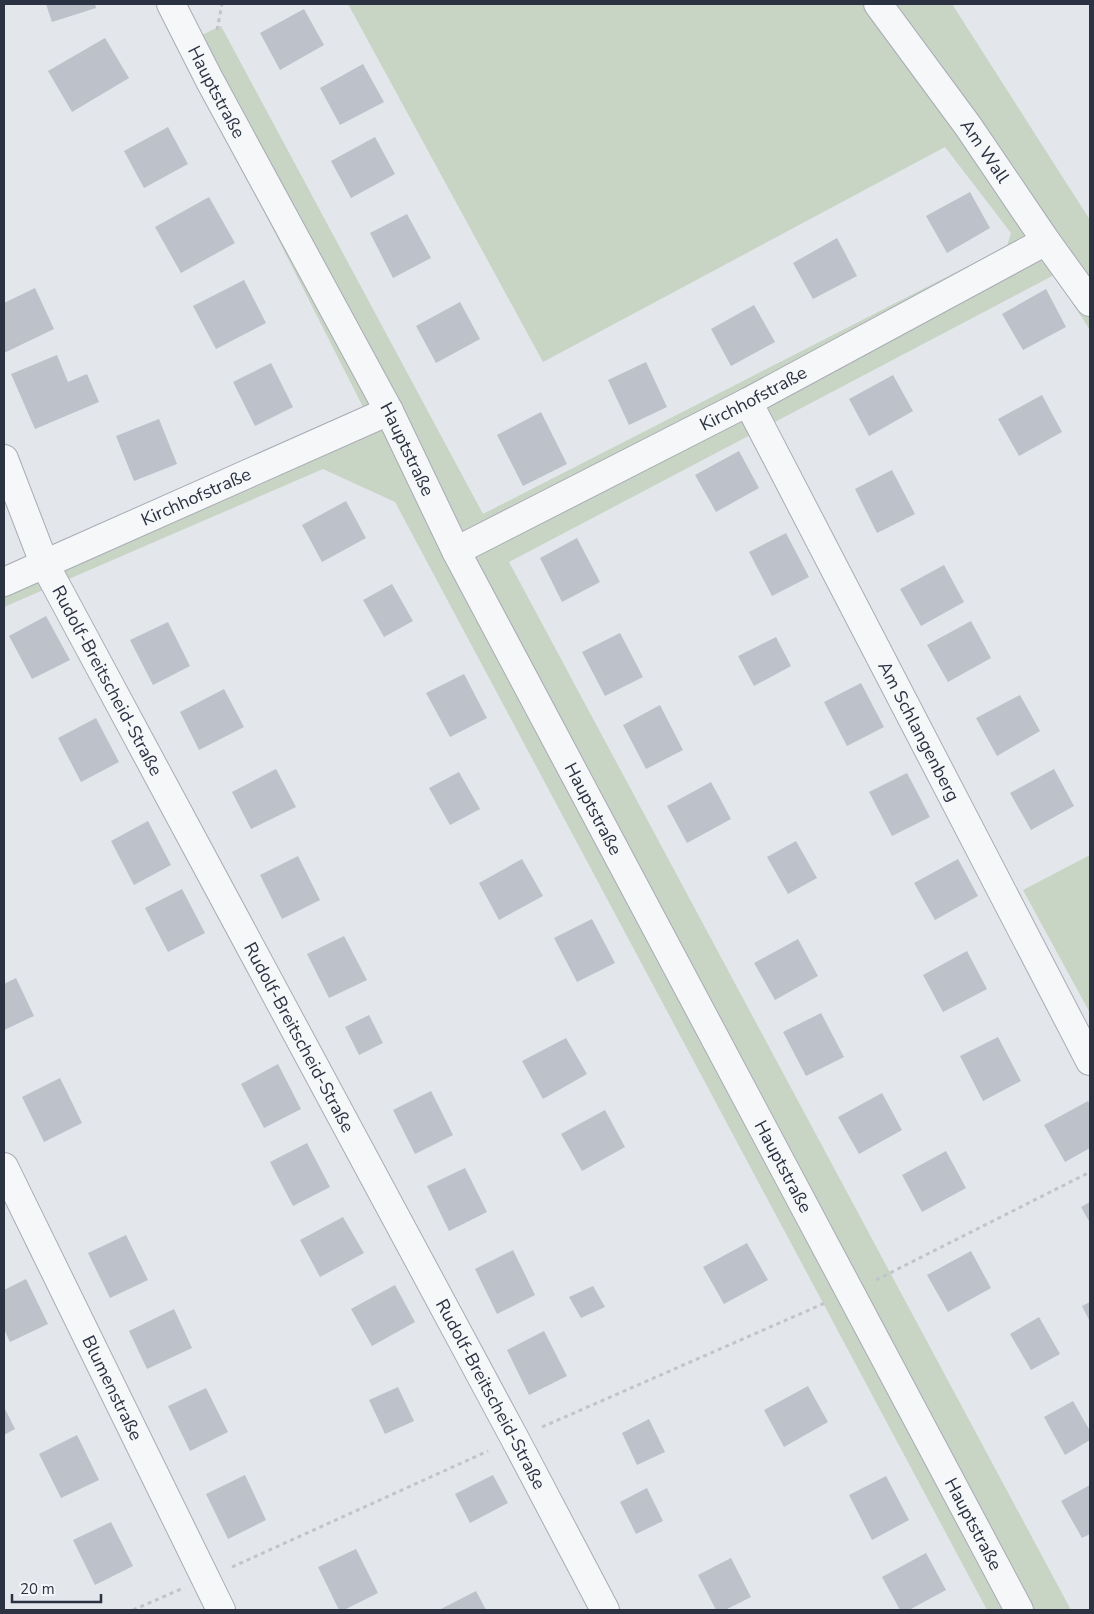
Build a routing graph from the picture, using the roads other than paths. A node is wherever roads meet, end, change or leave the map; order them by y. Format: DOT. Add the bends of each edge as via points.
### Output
graph roads {
  1 [pos="171,4"];
  2 [pos="878,4"];
  3 [pos="1046,241"];
  4 [pos="1090,302"];
  5 [pos="748,402"];
  6 [pos="389,411"];
  7 [pos="4,459"];
  8 [pos="456,551"];
  9 [pos="44,563"];
  10 [pos="4,582"];
  11 [pos="1090,1061"];
  12 [pos="4,1167"];
  13 [pos="221,1610"];
  14 [pos="605,1610"];
  15 [pos="1019,1610"];
  1 -- 6 [label="street, Hauptstraße"];
  2 -- 3 [label="street, Am Wall" via="968,126"];
  3 -- 4 [label="street, Am Wall"];
  3 -- 5 [label="street, Kirchhofstraße"];
  5 -- 8 [label="street, Kirchhofstraße"];
  5 -- 11 [label="street, Am Schlangenberg"];
  6 -- 8 [label="street, Hauptstraße"];
  6 -- 9 [label="street, Kirchhofstraße"];
  7 -- 9 [label="street, Rudolf-Breitscheid-Straße"];
  8 -- 15 [label="street, Hauptstraße"];
  9 -- 10 [label="street, Kirchhofstraße"];
  9 -- 14 [label="street, Rudolf-Breitscheid-Straße"];
  12 -- 13 [label="street, Blumenstraße"];
}
